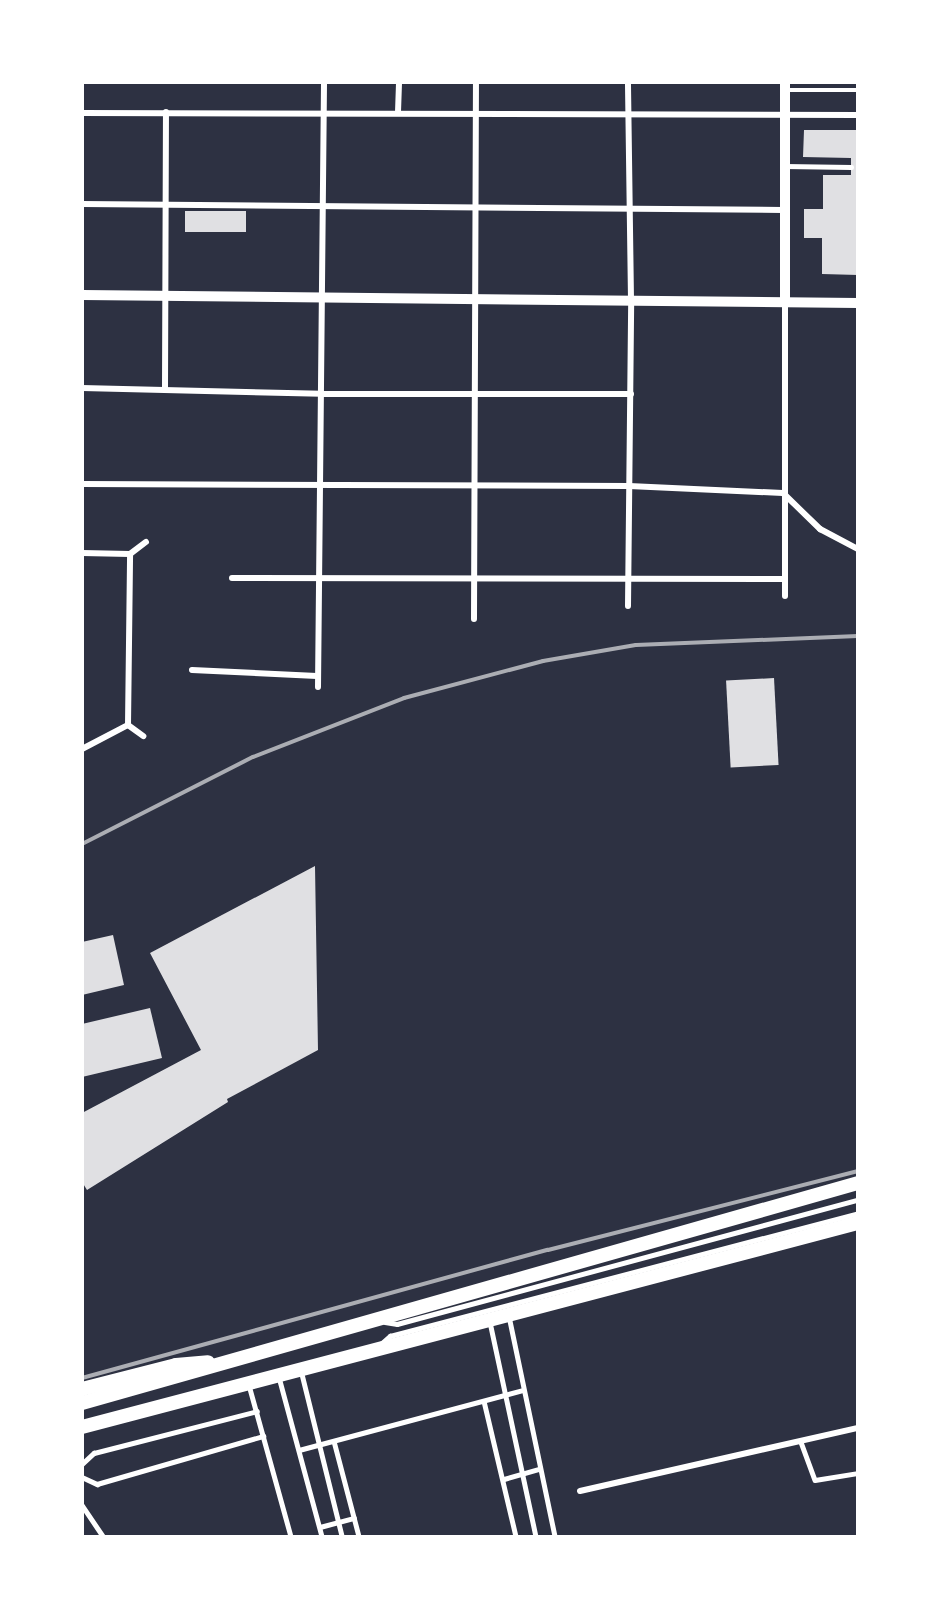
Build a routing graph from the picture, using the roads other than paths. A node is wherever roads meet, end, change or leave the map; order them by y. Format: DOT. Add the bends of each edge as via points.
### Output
graph roads {
  1 [pos="324,82"];
  2 [pos="399,82"];
  3 [pos="476,82"];
  4 [pos="628,82"];
  5 [pos="825,82"];
  6 [pos="785,86"];
  7 [pos="824,90"];
  8 [pos="858,90"];
  9 [pos="166,112"];
  10 [pos="398,112"];
  11 [pos="82,113"];
  12 [pos="323,113"];
  13 [pos="476,113"];
  14 [pos="628,115"];
  15 [pos="784,115"];
  16 [pos="858,115"];
  17 [pos="784,166"];
  18 [pos="851,167"];
  19 [pos="82,204"];
  20 [pos="167,204"];
  21 [pos="324,206"];
  22 [pos="476,207"];
  23 [pos="628,207"];
  24 [pos="783,210"];
  25 [pos="82,295"];
  26 [pos="168,295"];
  27 [pos="323,298"];
  28 [pos="476,298"];
  29 [pos="632,300"];
  30 [pos="785,302"];
  31 [pos="858,303"];
  32 [pos="82,388"];
  33 [pos="165,390"];
  34 [pos="321,394"];
  35 [pos="475,394"];
  36 [pos="631,394"];
  37 [pos="82,484"];
  38 [pos="321,486"];
  39 [pos="629,486"];
  40 [pos="475,488"];
  41 [pos="783,493"];
  42 [pos="146,542"];
  43 [pos="858,549"];
  44 [pos="82,553"];
  45 [pos="130,554"];
  46 [pos="232,578"];
  47 [pos="320,578"];
  48 [pos="627,579"];
  49 [pos="785,579"];
  50 [pos="474,580"];
  51 [pos="785,596"];
  52 [pos="628,606"];
  53 [pos="474,619"];
  54 [pos="192,670"];
  55 [pos="317,676"];
  56 [pos="318,687"];
  57 [pos="128,725"];
  58 [pos="143,736"];
  59 [pos="82,749"];
  60 [pos="858,1183"];
  61 [pos="858,1200"];
  62 [pos="858,1213"];
  63 [pos="858,1223"];
  64 [pos="509,1314"];
  65 [pos="489,1320"];
  66 [pos="373,1321"];
  67 [pos="375,1349"];
  68 [pos="249,1358"];
  69 [pos="300,1369"];
  70 [pos="279,1375"];
  71 [pos="249,1383"];
  72 [pos="82,1389"];
  73 [pos="523,1390"];
  74 [pos="506,1395"];
  75 [pos="484,1401"];
  76 [pos="82,1403"];
  77 [pos="257,1411"];
  78 [pos="82,1427"];
  79 [pos="858,1428"];
  80 [pos="263,1436"];
  81 [pos="334,1441"];
  82 [pos="801,1442"];
  83 [pos="318,1446"];
  84 [pos="299,1450"];
  85 [pos="82,1464"];
  86 [pos="540,1469"];
  87 [pos="522,1473"];
  88 [pos="858,1473"];
  89 [pos="82,1477"];
  90 [pos="504,1479"];
  91 [pos="580,1491"];
  92 [pos="82,1505"];
  93 [pos="354,1518"];
  94 [pos="339,1522"];
  95 [pos="320,1527"];
  96 [pos="103,1536"];
  97 [pos="291,1536"];
  98 [pos="322,1536"];
  99 [pos="342,1536"];
  100 [pos="359,1536"];
  101 [pos="516,1536"];
  102 [pos="536,1536"];
  103 [pos="555,1536"];
  1 -- 12 [label="street"];
  2 -- 10 [label="street"];
  3 -- 13 [label="street"];
  4 -- 14 [label="street"];
  5 -- 7 [label="lane"];
  6 -- 7 [label="lane"];
  6 -- 15 [label="street"];
  7 -- 8 [label="lane"];
  9 -- 11 [label="street"];
  9 -- 12 [label="street"];
  9 -- 20 [label="street"];
  10 -- 12 [label="street"];
  10 -- 13 [label="street"];
  12 -- 21 [label="street"];
  13 -- 14 [label="street"];
  13 -- 22 [label="street"];
  14 -- 15 [label="street"];
  14 -- 23 [label="street"];
  15 -- 16 [label="street"];
  15 -- 17 [label="street"];
  17 -- 18 [label="lane"];
  17 -- 24 [label="street"];
  19 -- 20 [label="street"];
  20 -- 21 [label="street"];
  20 -- 26 [label="street"];
  21 -- 22 [label="street"];
  21 -- 27 [label="street"];
  22 -- 23 [label="street"];
  22 -- 28 [label="street"];
  23 -- 24 [label="street"];
  23 -- 29 [label="street"];
  24 -- 30 [label="street"];
  25 -- 26 [label="street"];
  26 -- 27 [label="street"];
  26 -- 33 [label="street"];
  27 -- 28 [label="street"];
  27 -- 34 [label="street"];
  28 -- 29 [label="street"];
  28 -- 35 [label="street"];
  29 -- 30 [label="street"];
  29 -- 36 [label="street"];
  30 -- 31 [label="street"];
  30 -- 41 [label="street"];
  32 -- 33 [label="street"];
  33 -- 34 [label="street"];
  34 -- 35 [label="street"];
  34 -- 38 [label="street"];
  35 -- 36 [label="street"];
  35 -- 40 [label="street"];
  36 -- 39 [label="street"];
  37 -- 38 [label="street"];
  38 -- 40 [label="street"];
  38 -- 47 [label="street"];
  39 -- 40 [label="street"];
  39 -- 41 [label="street"];
  39 -- 48 [label="street"];
  40 -- 50 [label="street"];
  41 -- 43 [label="street" via="820,528"];
  41 -- 49 [label="street"];
  42 -- 45 [label="street"];
  44 -- 45 [label="street"];
  45 -- 57 [label="street"];
  46 -- 47 [label="street"];
  47 -- 50 [label="street"];
  47 -- 55 [label="street"];
  48 -- 49 [label="street"];
  48 -- 50 [label="street"];
  48 -- 52 [label="street"];
  49 -- 51 [label="street"];
  50 -- 53 [label="street"];
  54 -- 55 [label="street"];
  55 -- 56 [label="street"];
  57 -- 58 [label="street"];
  57 -- 59 [label="street"];
  60 -- 66 [label="main road"];
  61 -- 66 [label="lane" via="397,1324"];
  62 -- 67 [label="lane" via="390,1336"];
  63 -- 64 [label="main road"];
  64 -- 65 [label="main road"];
  64 -- 73 [label="lane"];
  65 -- 67 [label="main road"];
  65 -- 74 [label="lane"];
  66 -- 68 [label="main road"];
  67 -- 69 [label="main road"];
  68 -- 72 [label="main road" via="176,1365"];
  68 -- 76 [label="main road"];
  69 -- 70 [label="main road"];
  69 -- 83 [label="lane"];
  70 -- 71 [label="main road"];
  70 -- 84 [label="lane"];
  71 -- 77 [label="lane"];
  71 -- 78 [label="main road"];
  73 -- 74 [label="lane"];
  73 -- 86 [label="lane"];
  74 -- 75 [label="lane"];
  74 -- 87 [label="lane"];
  75 -- 81 [label="lane"];
  75 -- 90 [label="lane"];
  77 -- 80 [label="lane"];
  77 -- 85 [label="lane" via="94,1453"];
  79 -- 82 [label="street"];
  80 -- 89 [label="lane" via="97,1484"];
  80 -- 97 [label="lane"];
  81 -- 83 [label="lane"];
  81 -- 93 [label="lane"];
  82 -- 88 [label="lane" via="815,1480"];
  82 -- 91 [label="street"];
  83 -- 84 [label="lane"];
  83 -- 94 [label="lane"];
  84 -- 95 [label="lane"];
  86 -- 87 [label="lane"];
  86 -- 103 [label="lane"];
  87 -- 90 [label="lane"];
  87 -- 102 [label="lane"];
  90 -- 101 [label="lane"];
  92 -- 96 [label="lane"];
  93 -- 94 [label="lane"];
  93 -- 100 [label="lane"];
  94 -- 95 [label="lane"];
  94 -- 99 [label="lane"];
  95 -- 98 [label="lane"];
}
